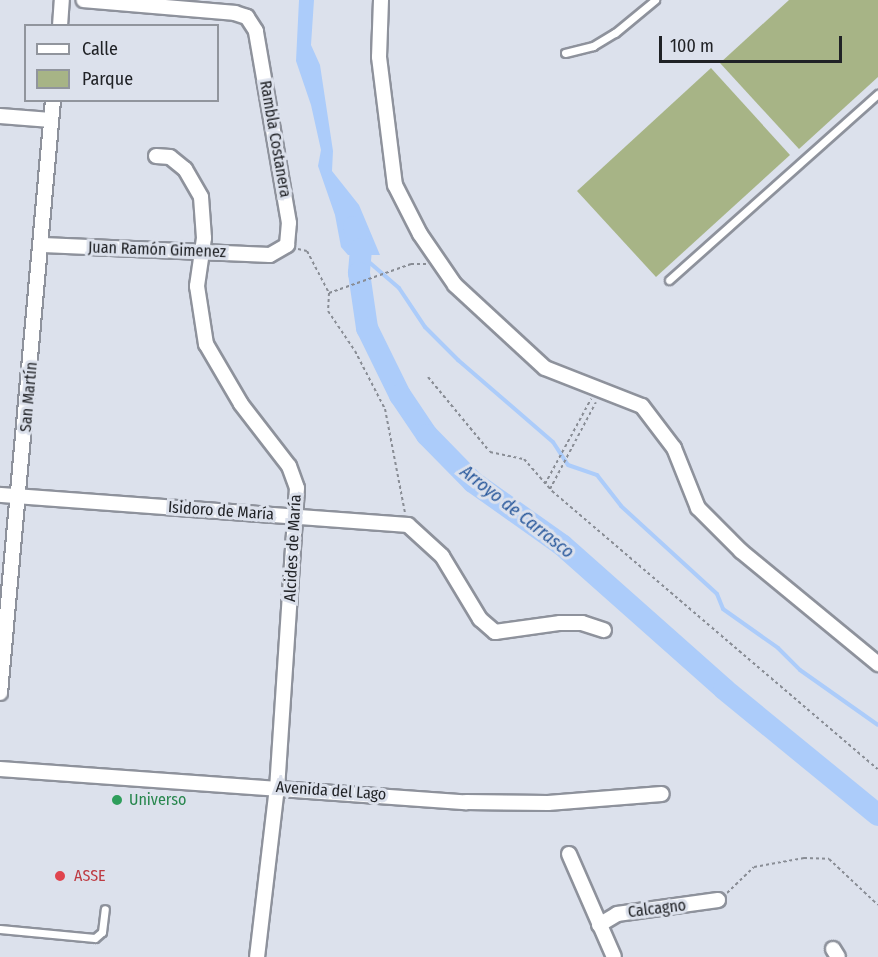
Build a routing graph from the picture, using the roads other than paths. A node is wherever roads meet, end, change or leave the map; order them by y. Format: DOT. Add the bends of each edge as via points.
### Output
graph roads {
  1 [pos="62,0"];
  2 [pos="84,0"];
  3 [pos="381,0"];
  4 [pos="655,0"];
  5 [pos="60,24"];
  6 [pos="565,53"];
  7 [pos="878,94"];
  8 [pos="53,102"];
  9 [pos="0,116"];
  10 [pos="51,120"];
  11 [pos="156,156"];
  12 [pos="43,245"];
  13 [pos="200,252"];
  14 [pos="270,255"];
  15 [pos="669,280"];
  16 [pos="0,495"];
  17 [pos="19,497"];
  18 [pos="296,516"];
  19 [pos="603,630"];
  20 [pos="878,664"];
  21 [pos="0,693"];
  22 [pos="0,769"];
  23 [pos="277,787"];
  24 [pos="662,794"];
  25 [pos="569,854"];
  26 [pos="718,900"];
  27 [pos="105,909"];
  28 [pos="599,926"];
  29 [pos="0,929"];
  30 [pos="257,957"];
  31 [pos="614,957"];
  1 -- 5 [label="street"];
  2 -- 14 [label="street, Rambla Costanera" via="247,17 256,31 289,222 287,245"];
  3 -- 20 [label="street" via="379,57 395,184 420,234 455,285 545,368 642,406 674,448 698,508 741,551"];
  4 -- 6 [label="lane" via="593,46"];
  7 -- 15 [label="lane"];
  8 -- 10 [label="street, San Martín"];
  9 -- 10 [label="street"];
  10 -- 12 [label="street, San Martín"];
  11 -- 13 [label="street, Alcides de María" via="170,157 196,182 204,238"];
  12 -- 13 [label="street, Juan Ramón Gimenez"];
  12 -- 17 [label="street, San Martín"];
  13 -- 14 [label="street, Juan Ramón Gimenez"];
  13 -- 18 [label="street, Alcides de María" via="197,286 206,344 242,404 289,466 297,488"];
  16 -- 17 [label="street, Isidoro de María"];
  17 -- 18 [label="street, Isidoro de María"];
  17 -- 21 [label="street, San Martín"];
  18 -- 19 [label="street, Isidoro de María" via="408,525 442,556 480,619 495,632 560,623 582,623"];
  18 -- 23 [label="street, Alcides de María"];
  22 -- 23 [label="street, Avenida del Lago"];
  23 -- 24 [label="street, Avenida del Lago" via="466,802 548,803"];
  23 -- 30 [label="street, Alcides de María"];
  25 -- 28 [label="street"];
  26 -- 28 [label="street, Calcagno" via="617,914"];
  27 -- 29 [label="lane" via="102,932 95,938"];
  28 -- 31 [label="street"];
}
